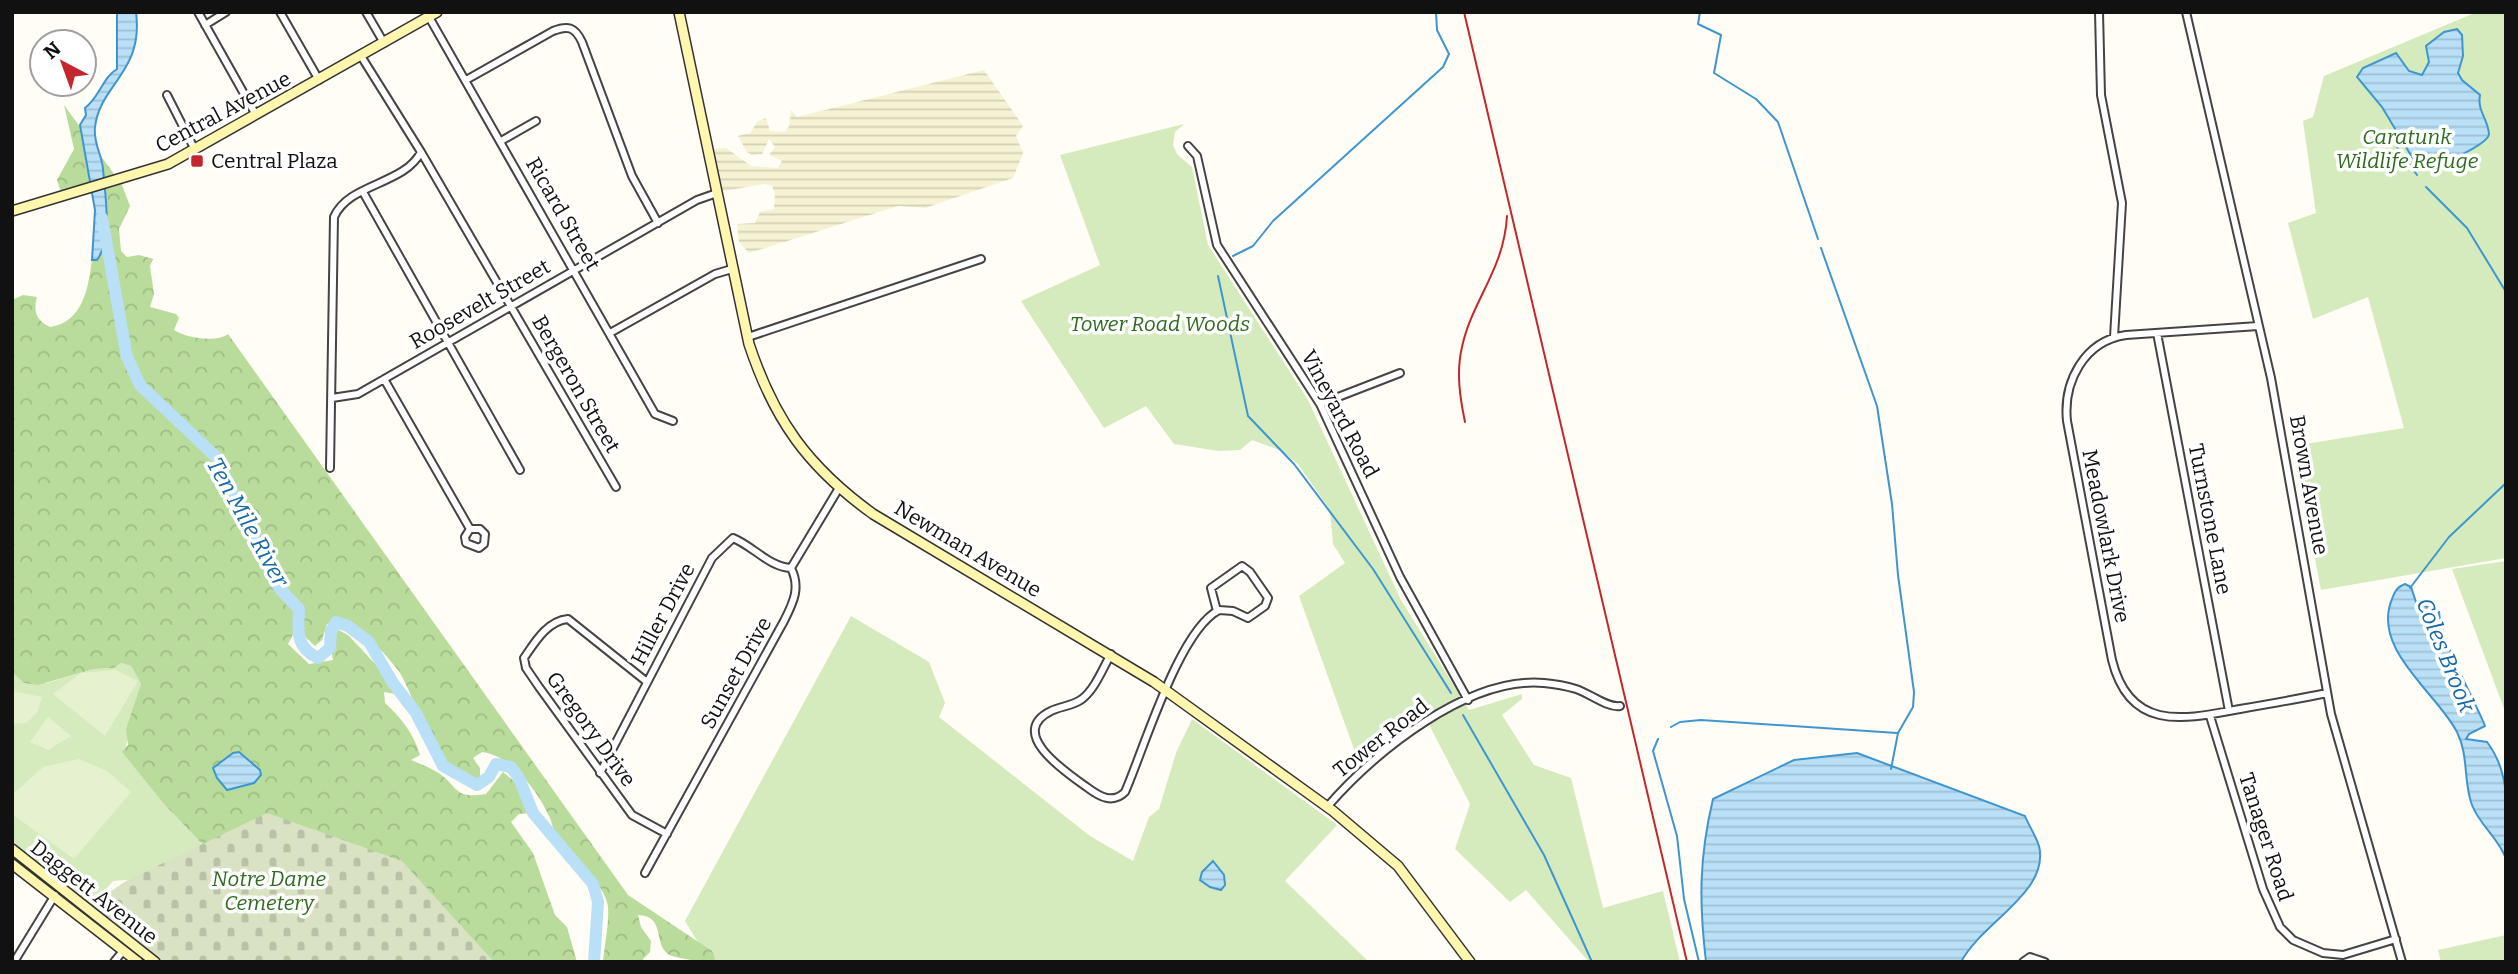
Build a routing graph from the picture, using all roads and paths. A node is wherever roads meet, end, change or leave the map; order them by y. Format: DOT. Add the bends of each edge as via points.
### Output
graph roads {
  1 [pos="198,12"];
  2 [pos="226,12"];
  3 [pos="281,12"];
  4 [pos="366,12"];
  5 [pos="679,12"];
  6 [pos="2099,12"];
  7 [pos="2186,12"];
  8 [pos="433,15"];
  9 [pos="205,24"];
  10 [pos="384,43"];
  11 [pos="360,56"];
  12 [pos="319,80"];
  13 [pos="466,80"];
  14 [pos="167,95"];
  15 [pos="256,116"];
  16 [pos="536,121"];
  17 [pos="501,141"];
  18 [pos="1188,146"];
  19 [pos="195,150"];
  20 [pos="421,152"];
  21 [pos="363,192"];
  22 [pos="717,193"];
  23 [pos="12,211"];
  24 [pos="658,223"];
  25 [pos="981,259"];
  26 [pos="732,269"];
  27 [pos="575,270"];
  28 [pos="511,307"];
  29 [pos="2258,326"];
  30 [pos="610,333"];
  31 [pos="2157,333"];
  32 [pos="748,337"];
  33 [pos="2114,337"];
  34 [pos="448,342"];
  35 [pos="1399,373"];
  36 [pos="384,379"];
  37 [pos="332,398"];
  38 [pos="1320,404"];
  39 [pos="673,421"];
  40 [pos="330,468"];
  41 [pos="520,470"];
  42 [pos="616,487"];
  43 [pos="839,488"];
  44 [pos="470,529"];
  45 [pos="791,568"];
  46 [pos="1216,611"];
  47 [pos="1111,654"];
  48 [pos="647,682"];
  49 [pos="1166,691"];
  50 [pos="2326,693"];
  51 [pos="1468,700"];
  52 [pos="1620,706"];
  53 [pos="2229,711"];
  54 [pos="2210,716"];
  55 [pos="600,772"];
  56 [pos="1327,807"];
  57 [pos="667,835"];
  58 [pos="12,849"];
  59 [pos="12,864"];
  60 [pos="645,873"];
  61 [pos="60,887"];
  62 [pos="54,897"];
  63 [pos="2396,939"];
  64 [pos="123,950"];
  65 [pos="2025,960"];
  66 [pos="14,962"];
  67 [pos="114,962"];
  68 [pos="138,962"];
  69 [pos="155,962"];
  70 [pos="1470,962"];
  71 [pos="2045,962"];
  72 [pos="2402,962"];
  1 -- 9 [label="street"];
  2 -- 9 [label="street"];
  3 -- 12 [label="street"];
  4 -- 10 [label="street"];
  5 -- 22 [label="main road, Newman Avenue"];
  6 -- 33 [label="street" via="2101,95 2122,203"];
  7 -- 29 [label="street, Brown Avenue"];
  8 -- 10 [label="main road, Central Avenue"];
  8 -- 13 [label="street, Ricard Street"];
  9 -- 15 [label="street"];
  10 -- 11 [label="main road, Central Avenue"];
  11 -- 12 [label="main road, Central Avenue"];
  11 -- 20 [label="street, Bergeron Street"];
  12 -- 15 [label="main road, Central Avenue"];
  13 -- 17 [label="street, Ricard Street"];
  13 -- 24 [label="street" via="553,31 573,29 582,42 632,176"];
  14 -- 19 [label="street"];
  15 -- 19 [label="main road, Central Avenue"];
  16 -- 17 [label="street"];
  17 -- 27 [label="street, Ricard Street"];
  18 -- 38 [label="street, Vineyard Road" via="1198,156 1217,245"];
  19 -- 23 [label="main road, Central Avenue" via="168,164"];
  20 -- 21 [label="street" via="410,165"];
  20 -- 28 [label="street, Bergeron Street"];
  21 -- 34 [label="street"];
  21 -- 37 [label="street" via="338,209 333,223"];
  22 -- 24 [label="street, Roosevelt Street"];
  22 -- 26 [label="main road, Newman Avenue"];
  24 -- 27 [label="street, Roosevelt Street"];
  25 -- 32 [label="street"];
  26 -- 30 [label="street"];
  26 -- 32 [label="main road, Newman Avenue"];
  27 -- 28 [label="street, Roosevelt Street"];
  27 -- 30 [label="street, Ricard Street"];
  28 -- 34 [label="street, Roosevelt Street"];
  28 -- 42 [label="street, Bergeron Street"];
  29 -- 31 [label="street"];
  29 -- 50 [label="street, Brown Avenue" via="2284,446"];
  30 -- 39 [label="street, Ricard Street" via="655,414"];
  31 -- 33 [label="street"];
  31 -- 53 [label="street, Turnstone Lane"];
  32 -- 43 [label="main road, Newman Avenue" via="776,411 797,444"];
  33 -- 54 [label="street, Meadowlark Drive" via="2080,363 2067,389 2066,408 2114,670 2127,693 2147,710 2177,719"];
  34 -- 36 [label="street, Roosevelt Street"];
  34 -- 41 [label="street"];
  35 -- 38 [label="street"];
  36 -- 37 [label="street, Roosevelt Street" via="350,397"];
  36 -- 44 [label="street"];
  37 -- 40 [label="street"];
  38 -- 51 [label="street, Vineyard Road" via="1400,577"];
  43 -- 45 [label="street"];
  43 -- 47 [label="main road, Newman Avenue" via="873,514"];
  45 -- 48 [label="street, Hiller Drive" via="780,568 733,538 721,546"];
  45 -- 57 [label="street, Sunset Drive" via="796,596"];
  46 -- 46 [label="street" via="1225,609 1248,618 1265,606 1268,598 1242,566 1211,588"];
  46 -- 49 [label="street" via="1200,628"];
  47 -- 49 [label="main road, Newman Avenue"];
  47 -- 49 [label="street" via="1082,699 1051,711 1038,722 1034,733 1037,745 1087,788 1111,799 1125,792"];
  48 -- 55 [label="street, Hiller Drive"];
  48 -- 55 [label="street, Gregory Drive" via="568,619 557,620 547,629 524,659"];
  49 -- 56 [label="main road, Newman Avenue"];
  50 -- 53 [label="street, Meadowlark Drive"];
  50 -- 63 [label="street, Brown Avenue"];
  51 -- 52 [label="street, Tower Road" via="1502,686 1530,682 1575,689"];
  51 -- 56 [label="street, Tower Road" via="1375,760"];
  53 -- 54 [label="street, Meadowlark Drive"];
  54 -- 63 [label="street, Tanager Road" via="2263,889 2280,928 2292,940 2323,953 2343,955"];
  55 -- 57 [label="street, Gregory Drive" via="632,815"];
  56 -- 70 [label="main road, Newman Avenue" via="1398,866"];
  57 -- 60 [label="street, Sunset Drive"];
  58 -- 61 [label="main road, Daggett Avenue"];
  59 -- 62 [label="main road, Daggett Avenue"];
  61 -- 62 [label="street"];
  61 -- 69 [label="main road, Daggett Avenue"];
  62 -- 64 [label="main road, Daggett Avenue"];
  62 -- 66 [label="street"];
  63 -- 72 [label="street, Brown Avenue"];
  64 -- 67 [label="street"];
  64 -- 68 [label="main road, Daggett Avenue"];
  65 -- 71 [label="street"];
}
